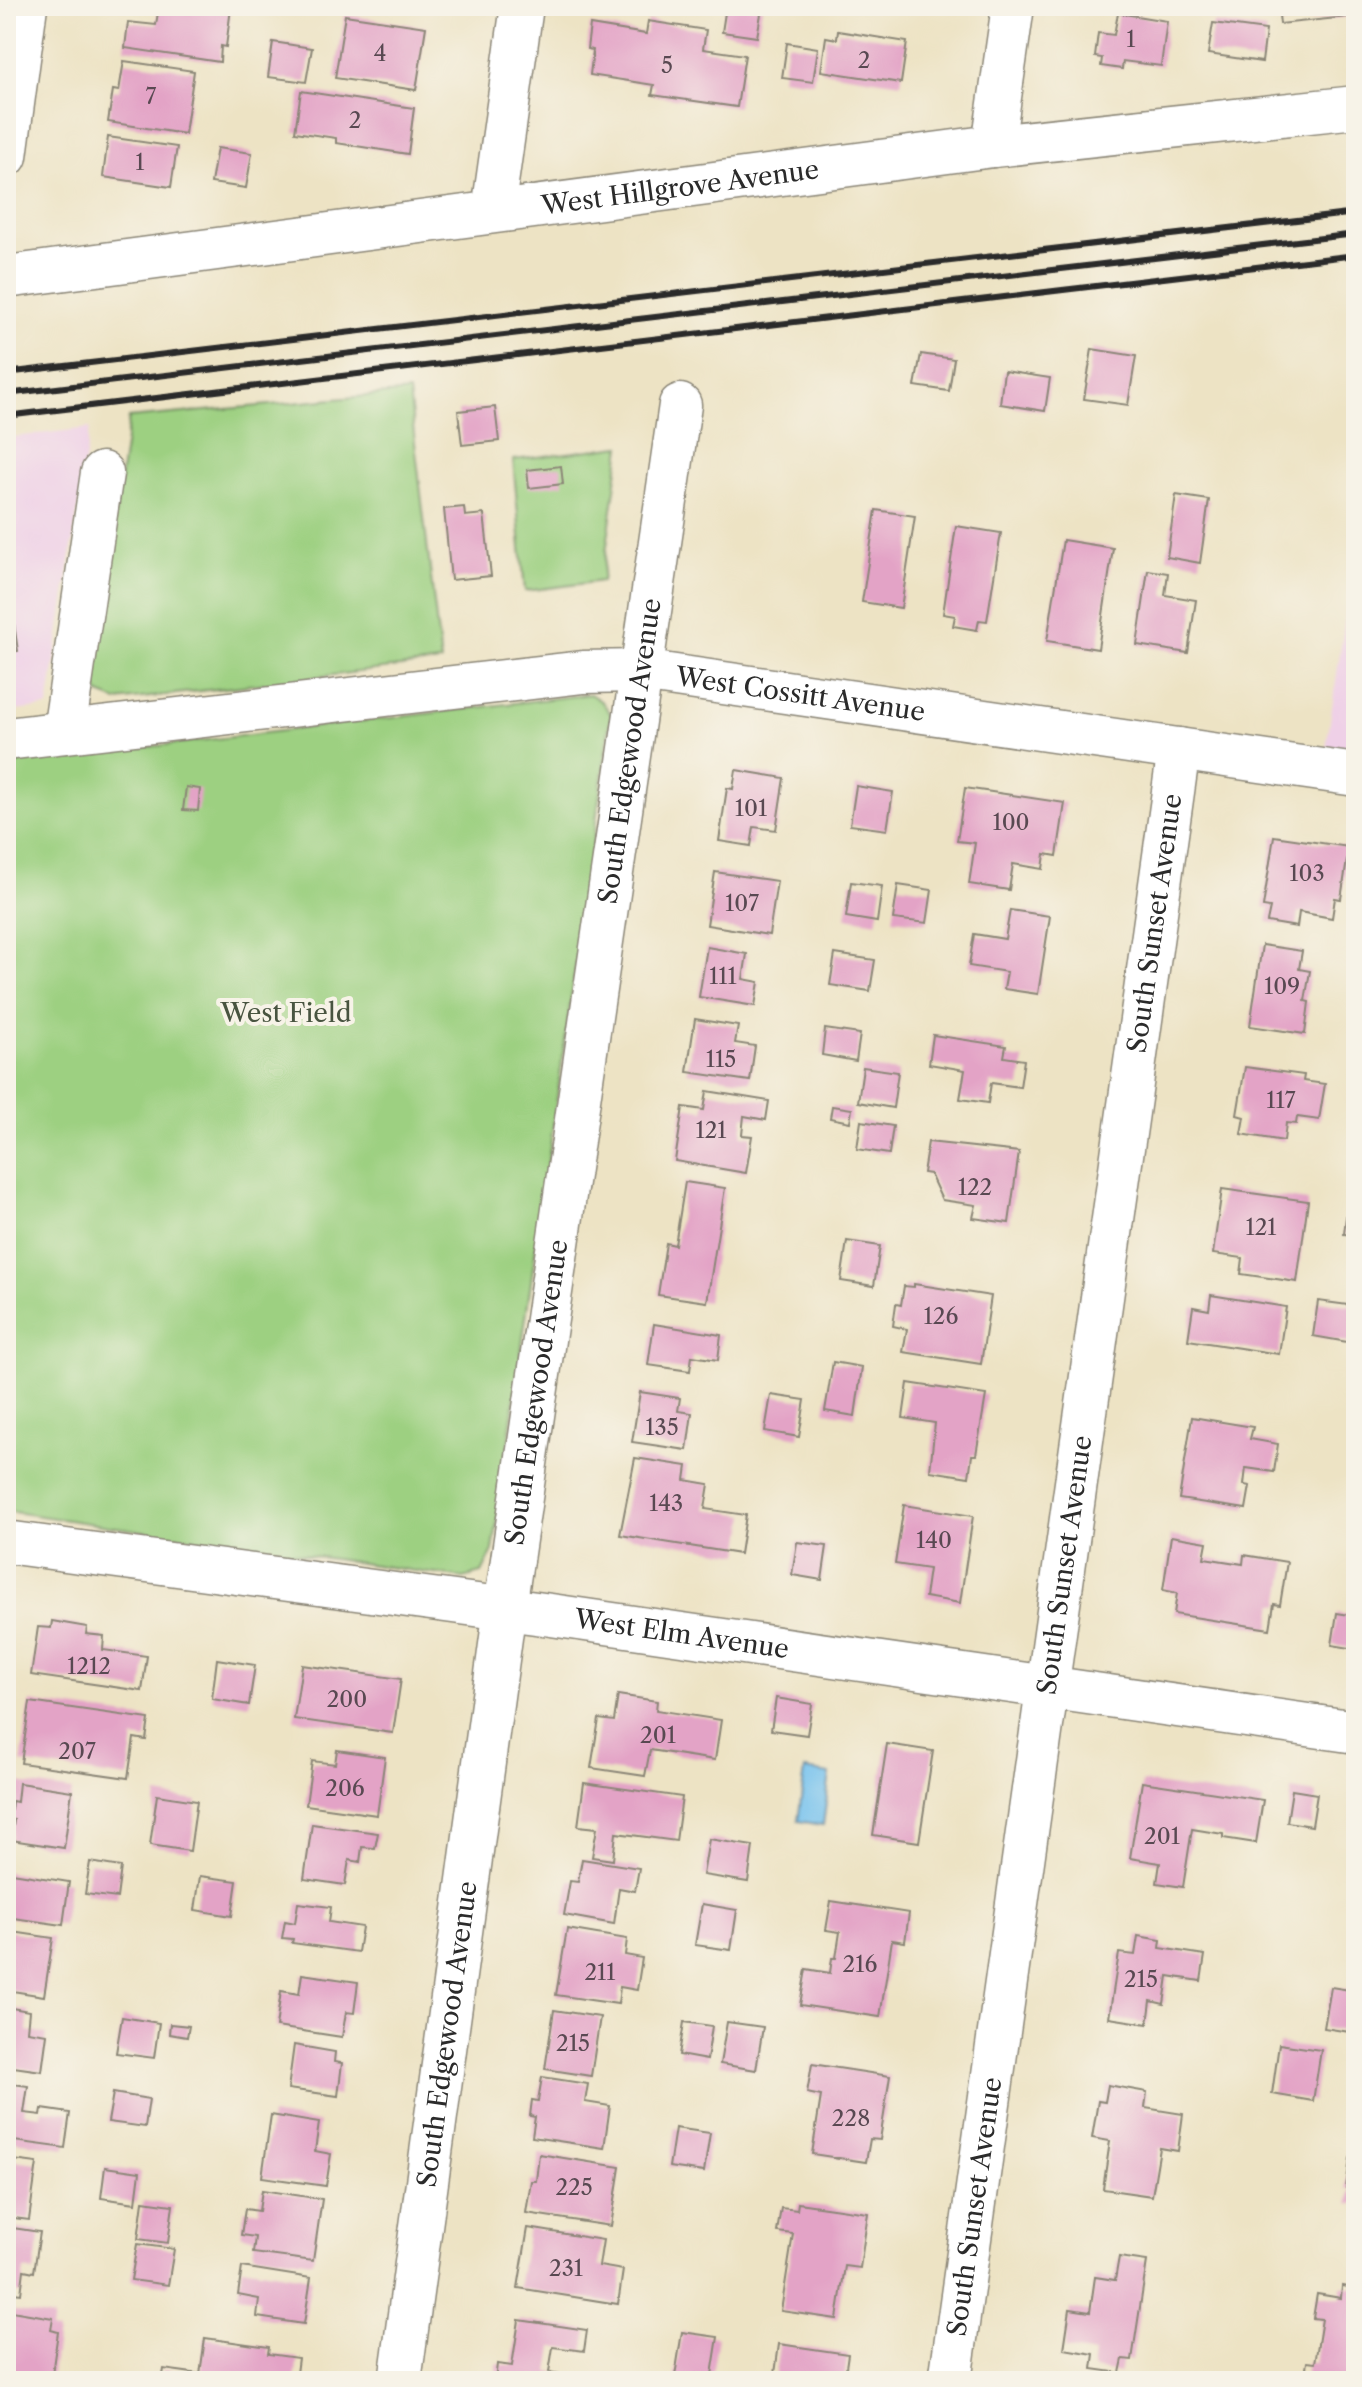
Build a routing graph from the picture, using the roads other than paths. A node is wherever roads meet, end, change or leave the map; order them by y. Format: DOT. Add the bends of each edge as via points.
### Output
graph roads {
  1 [pos="26,6"];
  2 [pos="522,6"];
  3 [pos="1013,6"];
  4 [pos="1356,107"];
  5 [pos="993,146"];
  6 [pos="6,156"];
  7 [pos="493,211"];
  8 [pos="6,277"];
  9 [pos="680,405"];
  10 [pos="102,473"];
  11 [pos="641,671"];
  12 [pos="64,732"];
  13 [pos="6,739"];
  14 [pos="1179,749"];
  15 [pos="1356,775"];
  16 [pos="6,1542"];
  17 [pos="505,1608"];
  18 [pos="1048,1688"];
  19 [pos="1356,1732"];
  20 [pos="400,2381"];
  21 [pos="950,2381"];
  1 -- 6 [label="street"];
  2 -- 7 [label="street"];
  3 -- 5 [label="street"];
  4 -- 5 [label="street, West Hillgrove Avenue"];
  5 -- 7 [label="street, West Hillgrove Avenue"];
  7 -- 8 [label="street, West Hillgrove Avenue"];
  9 -- 11 [label="street, South Edgewood Avenue"];
  10 -- 12 [label="street"];
  11 -- 12 [label="street, West Cossitt Avenue" via="583,672"];
  11 -- 14 [label="street, West Cossitt Avenue"];
  11 -- 17 [label="street, South Edgewood Avenue"];
  12 -- 13 [label="street, West Cossitt Avenue"];
  14 -- 15 [label="street, West Cossitt Avenue"];
  14 -- 18 [label="street, South Sunset Avenue"];
  16 -- 17 [label="street, West Elm Avenue"];
  17 -- 18 [label="street, West Elm Avenue"];
  17 -- 20 [label="street, South Edgewood Avenue"];
  18 -- 19 [label="street, West Elm Avenue"];
  18 -- 21 [label="street, South Sunset Avenue"];
}
